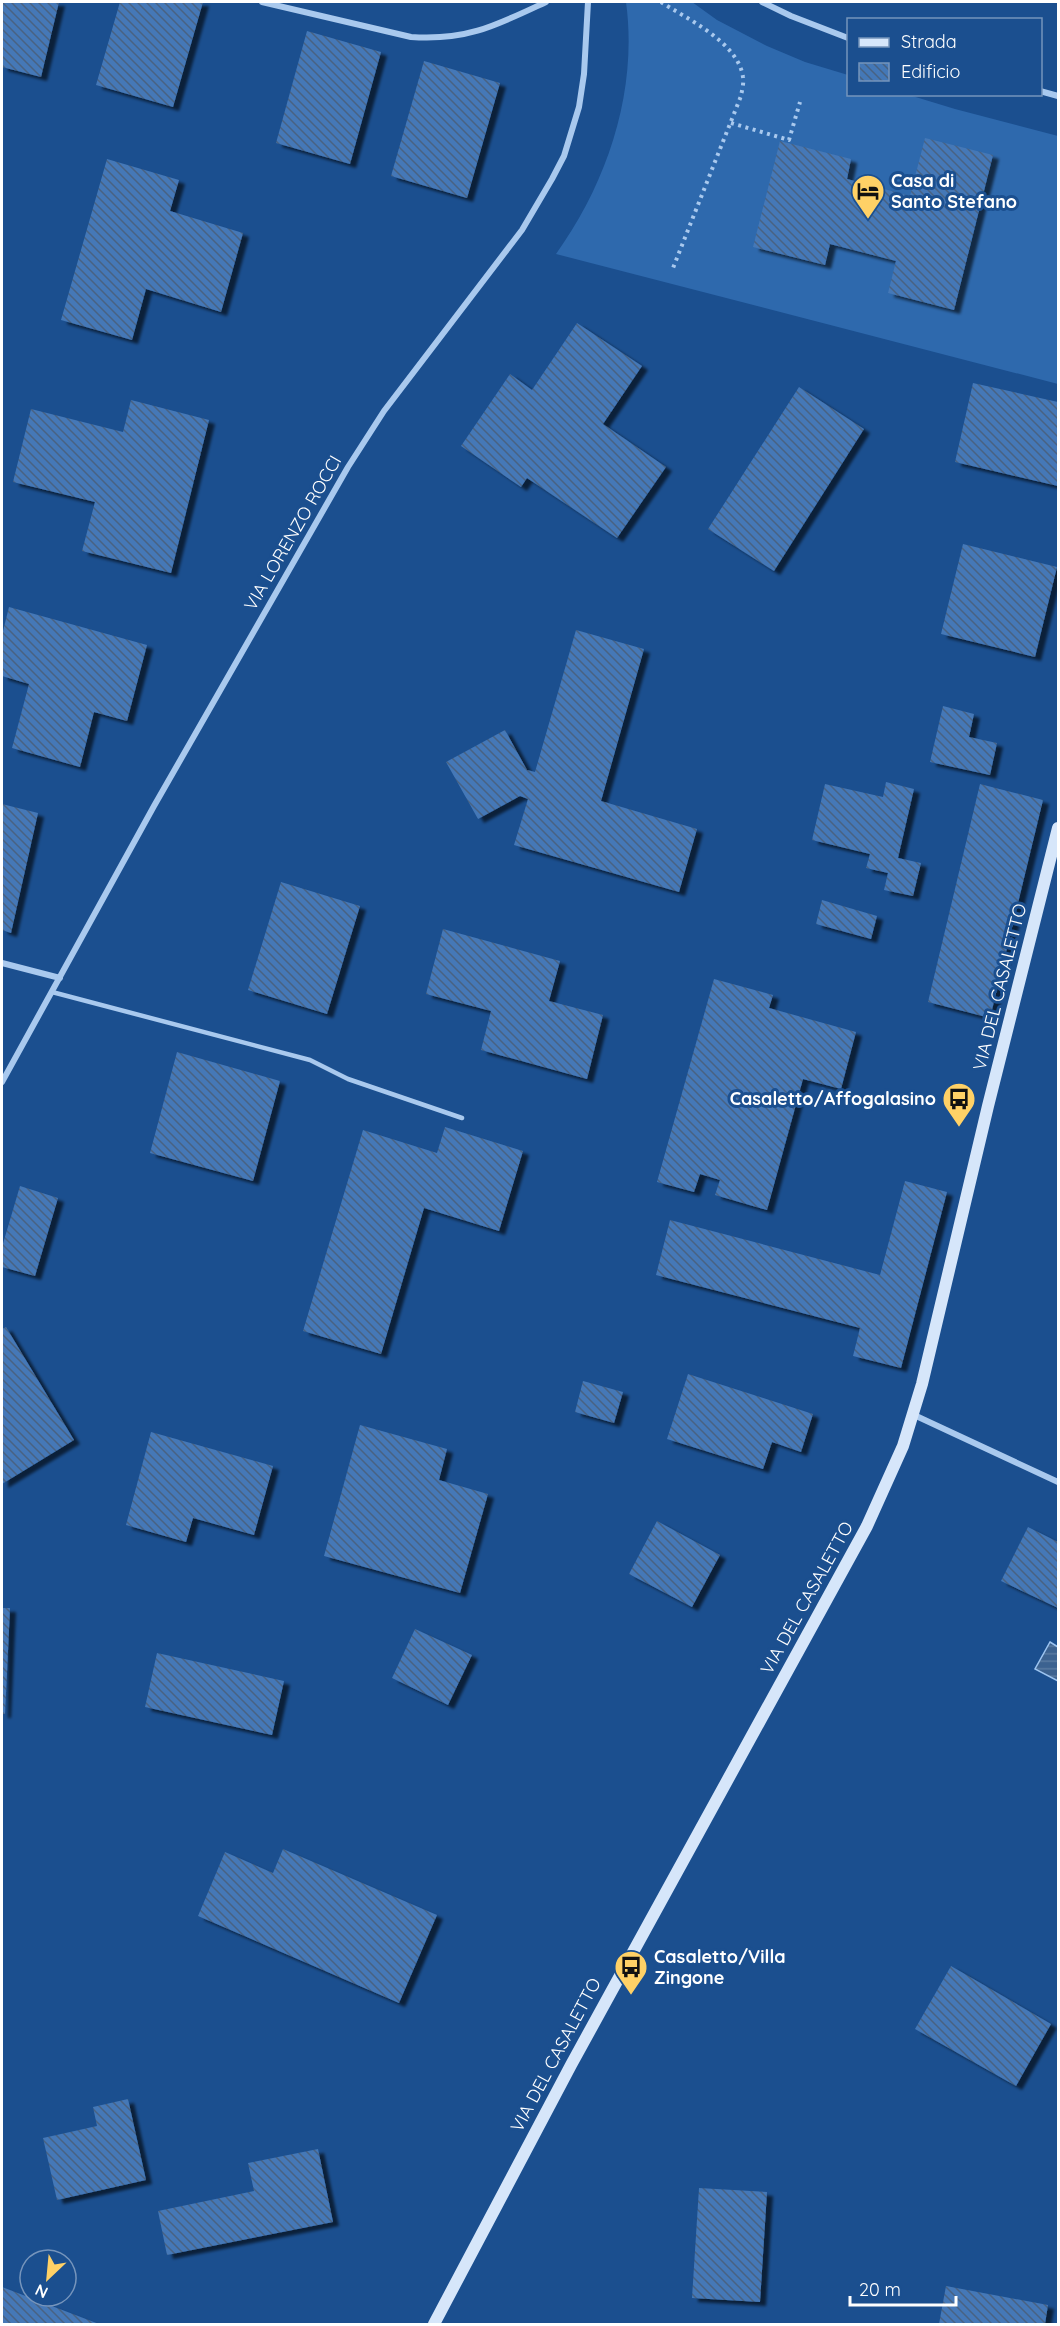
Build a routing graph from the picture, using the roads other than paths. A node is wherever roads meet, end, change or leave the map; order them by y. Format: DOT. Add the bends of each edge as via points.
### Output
graph roads {
  1 [pos="262,2"];
  2 [pos="546,2"];
  3 [pos="588,2"];
  4 [pos="762,2"];
  5 [pos="847,37"];
  6 [pos="1042,91"];
  7 [pos="1059,96"];
  8 [pos="1059,828"];
  9 [pos="2,963"];
  10 [pos="60,978"];
  11 [pos="52,992"];
  12 [pos="2,1082"];
  13 [pos="462,1118"];
  14 [pos="914,1415"];
  15 [pos="1059,1482"];
  16 [pos="434,2325"];
  1 -- 2 [label="street" via="434,39 494,27"];
  3 -- 10 [label="street, VIA LORENZO ROCCI" via="579,107 564,156 552,179 522,230 348,466"];
  4 -- 5 [label="street"];
  6 -- 7 [label="street"];
  8 -- 14 [label="street, VIA DEL CASALETTO"];
  9 -- 10 [label="street"];
  10 -- 11 [label="street, VIA LORENZO ROCCI"];
  11 -- 12 [label="street, VIA LORENZO ROCCI"];
  11 -- 13 [label="lane" via="310,1060 348,1079"];
  14 -- 15 [label="street"];
  14 -- 16 [label="street, VIA DEL CASALETTO" via="896,1466 858,1545 576,2054"];
}
